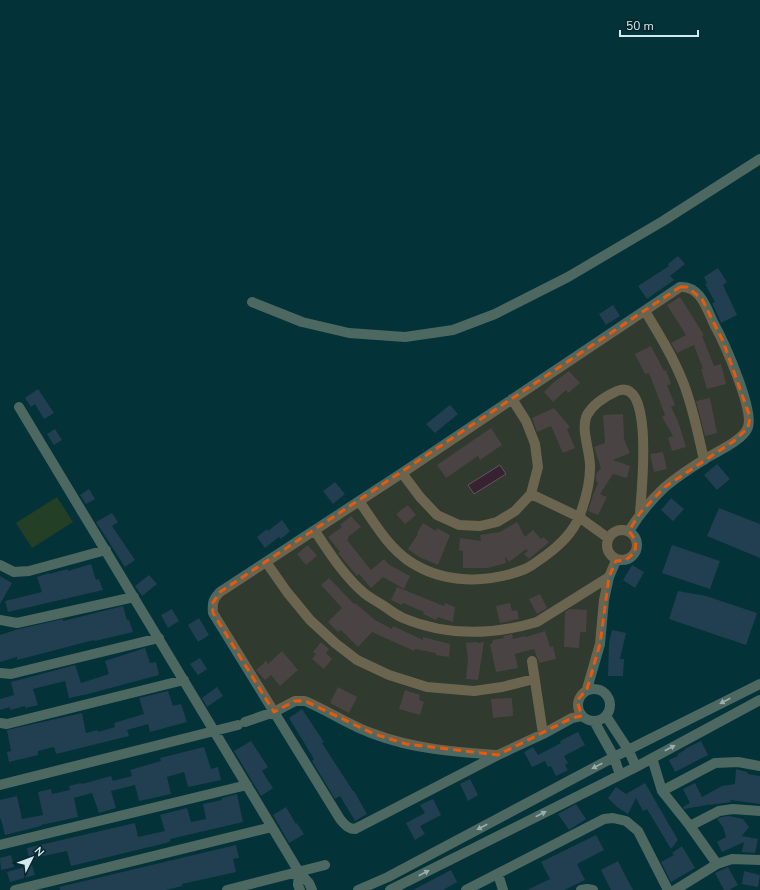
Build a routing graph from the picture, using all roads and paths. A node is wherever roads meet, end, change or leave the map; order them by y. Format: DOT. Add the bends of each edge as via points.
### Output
graph roads {
  1 [pos="760,158"];
  2 [pos="252,302"];
  3 [pos="645,311"];
  4 [pos="512,399"];
  5 [pos="19,407"];
  6 [pos="704,460"];
  7 [pos="402,473"];
  8 [pos="531,494"];
  9 [pos="359,501"];
  10 [pos="640,513"];
  11 [pos="579,517"];
  12 [pos="315,531"];
  13 [pos="629,532"];
  14 [pos="608,538"];
  15 [pos="106,550"];
  16 [pos="615,558"];
  17 [pos="266,562"];
  18 [pos="0,565"];
  19 [pos="609,577"];
  20 [pos="134,596"];
  21 [pos="0,620"];
  22 [pos="159,638"];
  23 [pos="532,661"];
  24 [pos="0,673"];
  25 [pos="534,679"];
  26 [pos="184,680"];
  27 [pos="760,684"];
  28 [pos="587,689"];
  29 [pos="760,700"];
  30 [pos="274,712"];
  31 [pos="582,716"];
  32 [pos="606,716"];
  33 [pos="594,721"];
  34 [pos="0,723"];
  35 [pos="215,731"];
  36 [pos="543,734"];
  37 [pos="629,751"];
  38 [pos="498,755"];
  39 [pos="614,757"];
  40 [pos="652,758"];
  41 [pos="760,766"];
  42 [pos="636,767"];
  43 [pos="620,775"];
  44 [pos="0,785"];
  45 [pos="247,785"];
  46 [pos="662,791"];
  47 [pos="760,810"];
  48 [pos="690,826"];
  49 [pos="272,827"];
  50 [pos="0,845"];
  51 [pos="760,860"];
  52 [pos="717,864"];
  53 [pos="326,865"];
  54 [pos="300,872"];
  55 [pos="498,874"];
  56 [pos="15,890"];
  57 [pos="227,890"];
  58 [pos="300,890"];
  59 [pos="312,890"];
  60 [pos="358,890"];
  61 [pos="390,890"];
  62 [pos="466,890"];
  63 [pos="504,890"];
  64 [pos="580,890"];
  65 [pos="594,890"];
  66 [pos="668,890"];
  67 [pos="674,890"];
  1 -- 2 [label="street" via="663,222 568,277 495,314 453,330 405,337 348,333 302,322"];
  3 -- 4 [label="street"];
  3 -- 6 [label="street" via="665,344 683,382"];
  3 -- 6 [label="street" via="680,288 688,287 702,299 728,354 750,417 748,428 744,434"];
  4 -- 7 [label="street"];
  4 -- 8 [label="street" via="526,421 535,444 538,467"];
  5 -- 15 [label="street"];
  6 -- 10 [label="street" via="665,487"];
  7 -- 8 [label="street" via="437,515 459,525 480,526 497,522 515,511"];
  7 -- 9 [label="street"];
  8 -- 11 [label="street"];
  9 -- 11 [label="street" via="395,550 432,573 462,580 489,579 526,569 554,550 571,533"];
  9 -- 12 [label="street"];
  10 -- 11 [label="street" via="644,429 634,395 629,390 622,389 604,397 587,416 584,427 590,468 586,495"];
  10 -- 13 [label="street"];
  11 -- 14 [label="street"];
  12 -- 17 [label="street"];
  12 -- 19 [label="street" via="337,564 364,594 402,617 433,628 471,633 524,626 537,622"];
  13 -- 14 [label="street" via="617,530"];
  13 -- 16 [label="street" via="636,540 635,552 626,560"];
  14 -- 16 [label="street" via="607,549"];
  15 -- 18 [label="street" via="29,571 14,572"];
  15 -- 20 [label="street"];
  16 -- 19 [label="street"];
  17 -- 25 [label="street" via="310,620 330,639 357,660 389,675 427,687 474,692"];
  17 -- 30 [label="street" via="220,592 214,597 212,604 213,613"];
  19 -- 28 [label="street" via="600,644"];
  20 -- 21 [label="street" via="17,623"];
  20 -- 22 [label="street"];
  22 -- 24 [label="street" via="11,674"];
  22 -- 26 [label="street"];
  23 -- 25 [label="street"];
  25 -- 36 [label="street"];
  26 -- 34 [label="street" via="7,724"];
  26 -- 35 [label="street"];
  27 -- 37 [label="street, one-way"];
  28 -- 31 [label="street" via="578,702"];
  28 -- 32 [label="street" via="598,689 607,695 610,706"];
  40 -- 29 [label="street, one-way"];
  30 -- 35 [label="street"];
  30 -- 38 [label="street" via="295,700 305,701 374,734 400,742 457,752"];
  30 -- 38 [label="street" via="340,819 351,829"];
  31 -- 33 [label="street"];
  31 -- 36 [label="street" via="572,718"];
  32 -- 33 [label="street"];
  32 -- 37 [label="street"];
  33 -- 39 [label="street"];
  35 -- 44 [label="street"];
  35 -- 45 [label="street"];
  36 -- 38 [label="street"];
  37 -- 39 [label="street"];
  37 -- 42 [label="street"];
  39 -- 43 [label="street"];
  39 -- 60 [label="street, one-way" via="388,877"];
  40 -- 42 [label="street"];
  40 -- 46 [label="street"];
  41 -- 46 [label="street" via="738,762 714,763"];
  42 -- 43 [label="street"];
  61 -- 43 [label="street, one-way"];
  45 -- 49 [label="street"];
  45 -- 50 [label="street"];
  46 -- 48 [label="street"];
  47 -- 48 [label="street" via="719,811"];
  48 -- 52 [label="street"];
  49 -- 54 [label="street"];
  49 -- 56 [label="street"];
  51 -- 52 [label="street" via="732,859"];
  52 -- 67 [label="street"];
  53 -- 54 [label="street"];
  54 -- 57 [label="street"];
  54 -- 58 [label="street"];
  54 -- 59 [label="street"];
  55 -- 62 [label="street"];
  55 -- 63 [label="street"];
  55 -- 66 [label="street" via="604,820 613,818 626,821 638,831"];
  64 -- 65 [label="street"];
}
